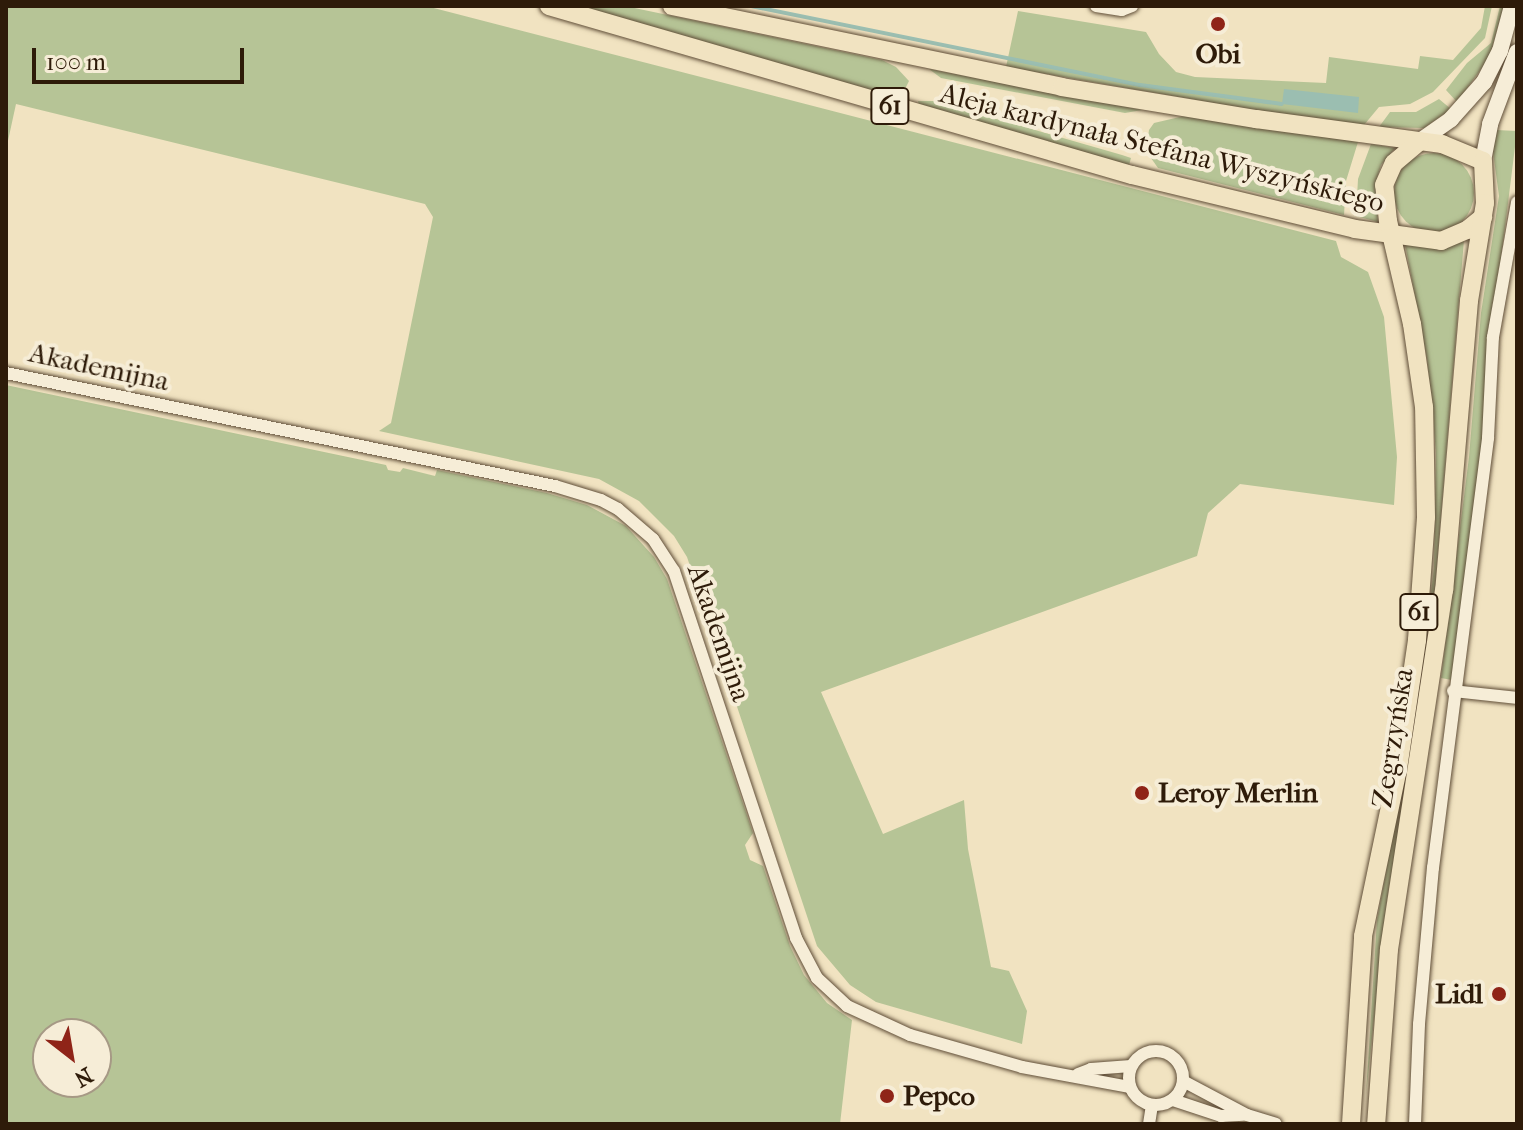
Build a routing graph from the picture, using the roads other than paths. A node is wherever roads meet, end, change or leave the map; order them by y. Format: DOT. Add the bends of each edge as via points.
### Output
graph roads {
  1 [pos="549,6"];
  2 [pos="672,6"];
  3 [pos="1096,6"];
  4 [pos="1512,6"];
  5 [pos="1132,7"];
  6 [pos="1517,52"];
  7 [pos="1420,141"];
  8 [pos="1483,161"];
  9 [pos="1517,202"];
  10 [pos="1483,217"];
  11 [pos="1392,236"];
  12 [pos="1512,258"];
  13 [pos="6,373"];
  14 [pos="1453,691"];
  15 [pos="1517,698"];
  16 [pos="1131,1066"];
  17 [pos="1078,1074"];
  18 [pos="1183,1081"];
  19 [pos="1130,1087"];
  20 [pos="1173,1100"];
  21 [pos="1152,1105"];
  22 [pos="1247,1115"];
  23 [pos="1149,1124"];
  24 [pos="1276,1124"];
  25 [pos="1351,1124"];
  26 [pos="1376,1124"];
  27 [pos="1415,1124"];
  1 -- 11 [label="main road, Aleja kardynała Stefana Wyszyńskiego / 61" via="1132,175"];
  2 -- 7 [label="main road, Aleja kardynała Stefana Wyszyńskiego / 61" via="1062,87"];
  3 -- 5 [label="street"];
  4 -- 7 [label="main road" via="1500,51 1484,82 1451,119"];
  6 -- 8 [label="main road" via="1490,124"];
  7 -- 8 [label="main road, 61" via="1449,145"];
  7 -- 11 [label="main road" via="1394,163 1384,185"];
  8 -- 10 [label="main road"];
  9 -- 12 [label="street"];
  10 -- 11 [label="main road" via="1441,241"];
  10 -- 26 [label="main road, Zegrzyńska / 61" via="1469,301 1444,590 1389,949"];
  11 -- 25 [label="main road, Zegrzyńska / 61" via="1424,407 1426,517 1417,640 1402,741 1363,936"];
  12 -- 14 [label="street" via="1493,337 1488,438"];
  13 -- 17 [label="street, Akademijna" via="574,490 626,514 659,546 678,581 796,938 817,978 847,1006 910,1035 1022,1067"];
  14 -- 15 [label="street"];
  14 -- 27 [label="street" via="1420,1009"];
  16 -- 17 [label="street, Akademijna"];
  16 -- 18 [label="street" via="1145,1053 1165,1052 1180,1065"];
  16 -- 19 [label="street"];
  17 -- 19 [label="street, Akademijna"];
  18 -- 20 [label="street"];
  18 -- 22 [label="street"];
  19 -- 21 [label="street" via="1140,1101"];
  20 -- 21 [label="street"];
  20 -- 22 [label="street" via="1221,1116"];
  21 -- 23 [label="street"];
  22 -- 24 [label="street"];
}
